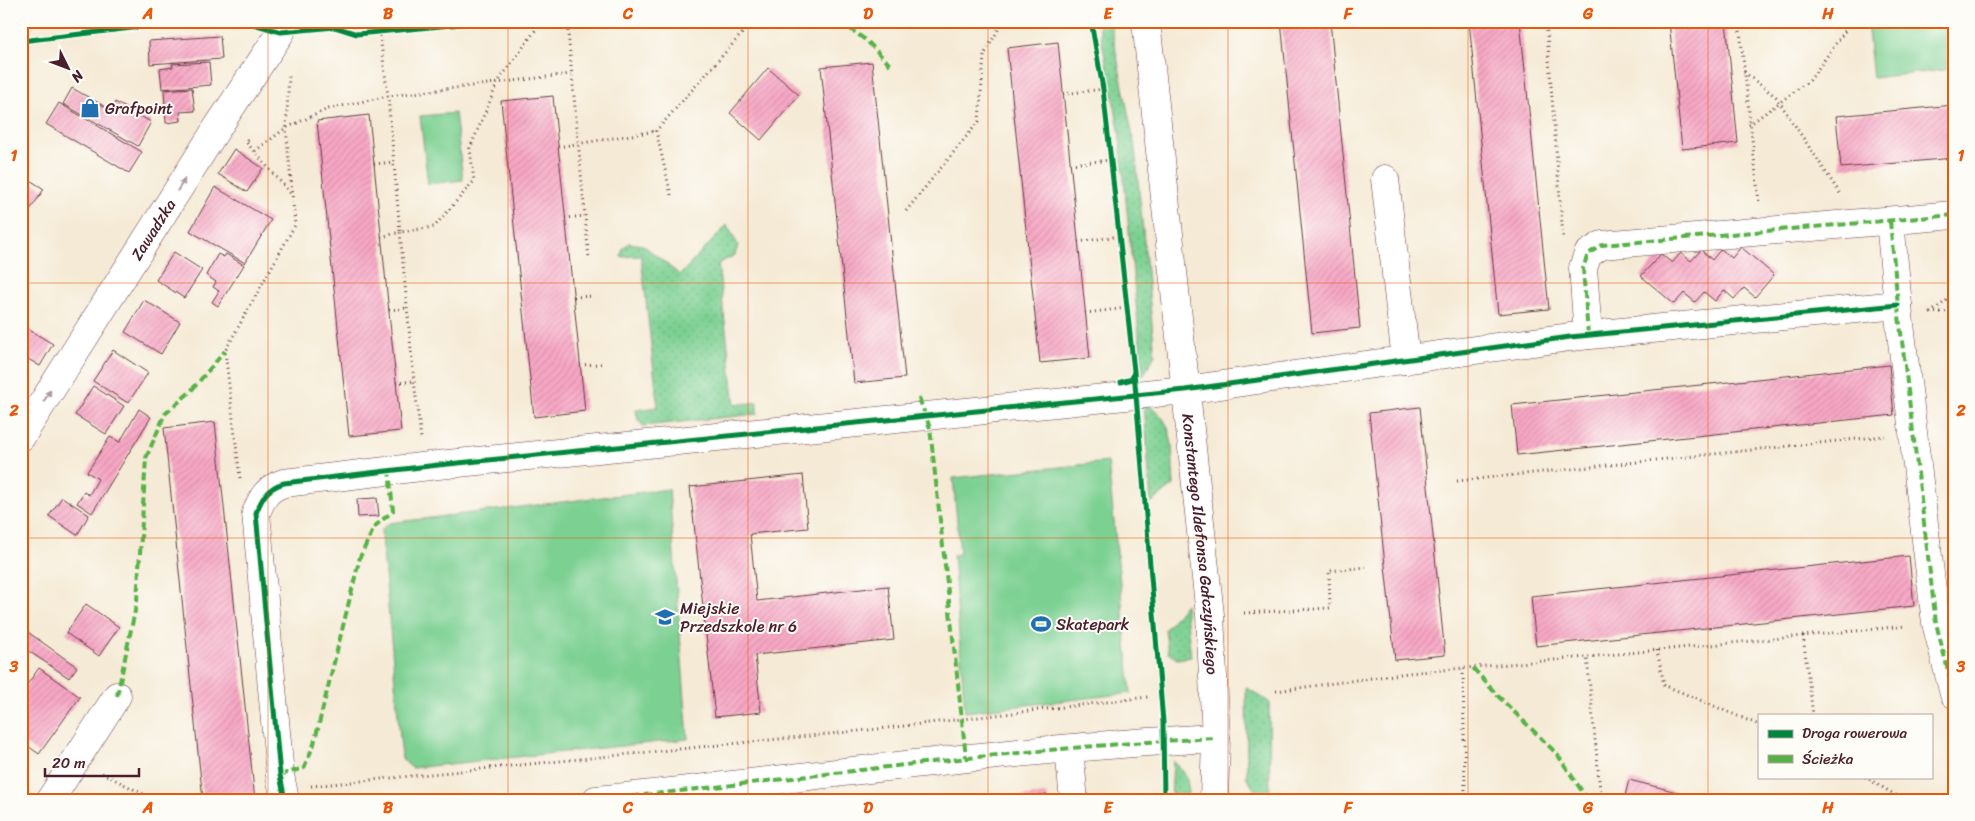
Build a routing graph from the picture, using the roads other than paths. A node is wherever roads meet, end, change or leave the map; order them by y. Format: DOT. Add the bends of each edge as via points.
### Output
graph roads {
  1 [pos="1146,21"];
  2 [pos="282,27"];
  3 [pos="1385,179"];
  4 [pos="1954,214"];
  5 [pos="1890,221"];
  6 [pos="1898,304"];
  7 [pos="1588,335"];
  8 [pos="1406,360"];
  9 [pos="1185,390"];
  10 [pos="21,438"];
  11 [pos="1954,694"];
  12 [pos="117,696"];
  13 [pos="1216,738"];
  14 [pos="1068,749"];
  15 [pos="773,791"];
  16 [pos="284,794"];
  17 [pos="50,800"];
  18 [pos="596,800"];
  19 [pos="1074,800"];
  20 [pos="1214,800"];
  1 -- 9 [label="street, Konstantego Ildefonsa Gałczyńskiego"];
  10 -- 2 [label="street, Zawadzka, one-way"];
  3 -- 8 [label="street"];
  4 -- 5 [label="street"];
  5 -- 6 [label="street"];
  5 -- 7 [label="street" via="1602,245 1588,254 1582,268"];
  6 -- 7 [label="street"];
  6 -- 11 [label="street" via="1936,623"];
  7 -- 8 [label="street"];
  8 -- 9 [label="street"];
  9 -- 13 [label="street, Konstantego Ildefonsa Gałczyńskiego" via="1210,615"];
  9 -- 16 [label="street" via="428,466 274,486 266,492 256,514"];
  12 -- 17 [label="street"];
  13 -- 14 [label="street"];
  13 -- 20 [label="street, Konstantego Ildefonsa Gałczyńskiego"];
  14 -- 15 [label="street" via="966,757"];
  14 -- 19 [label="street"];
  15 -- 18 [label="street"];
}
